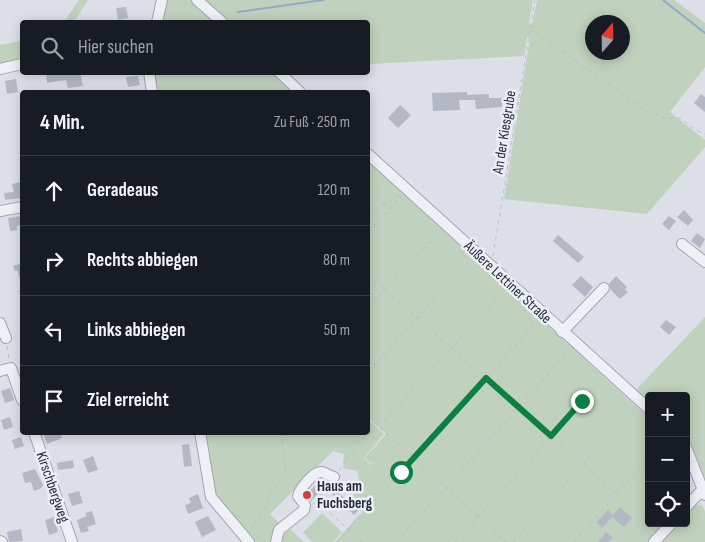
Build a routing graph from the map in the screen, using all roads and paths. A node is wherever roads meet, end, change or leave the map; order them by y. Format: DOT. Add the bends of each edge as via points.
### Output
graph roads {
  1 [pos="162,0"];
  2 [pos="197,0"];
  3 [pos="536,0"];
  4 [pos="157,20"];
  5 [pos="220,20"];
  6 [pos="531,26"];
  7 [pos="20,64"];
  8 [pos="0,69"];
  9 [pos="149,75"];
  10 [pos="282,75"];
  11 [pos="152,90"];
  12 [pos="298,90"];
  13 [pos="705,134"];
  14 [pos="370,156"];
  15 [pos="407,190"];
  16 [pos="20,207"];
  17 [pos="0,211"];
  18 [pos="370,211"];
  19 [pos="370,232"];
  20 [pos="436,236"];
  21 [pos="682,244"];
  22 [pos="705,262"];
  23 [pos="468,263"];
  24 [pos="491,267"];
  25 [pos="370,277"];
  26 [pos="604,288"];
  27 [pos="384,290"];
  28 [pos="502,293"];
  29 [pos="370,306"];
  30 [pos="418,318"];
  31 [pos="0,323"];
  32 [pos="534,325"];
  33 [pos="562,332"];
  34 [pos="6,338"];
  35 [pos="452,349"];
  36 [pos="568,352"];
  37 [pos="11,368"];
  38 [pos="370,370"];
  39 [pos="0,371"];
  40 [pos="486,378"];
  41 [pos="593,390"];
  42 [pos="20,394"];
  43 [pos="640,401"];
  44 [pos="645,405"];
  45 [pos="518,407"];
  46 [pos="370,419"];
  47 [pos="378,427"];
  48 [pos="370,433"];
  49 [pos="35,435"];
  50 [pos="201,435"];
  51 [pos="281,435"];
  52 [pos="368,435"];
  53 [pos="551,436"];
  54 [pos="690,457"];
  55 [pos="414,458"];
  56 [pos="645,462"];
  57 [pos="584,465"];
  58 [pos="334,476"];
  59 [pos="446,488"];
  60 [pos="704,490"];
  61 [pos="617,494"];
  62 [pos="317,502"];
  63 [pos="690,503"];
  64 [pos="306,507"];
  65 [pos="478,517"];
  66 [pos="668,527"];
  67 [pos="348,530"];
  68 [pos="250,539"];
  69 [pos="72,542"];
  70 [pos="266,542"];
  71 [pos="276,542"];
  72 [pos="338,542"];
  73 [pos="362,542"];
  74 [pos="396,542"];
  75 [pos="455,542"];
  76 [pos="506,542"];
  77 [pos="513,542"];
  78 [pos="574,542"];
  79 [pos="654,542"];
  1 -- 4 [label="street"];
  2 -- 5 [label="street"];
  3 -- 6 [label="path, An der Kiesgrube"];
  6 -- 13 [label="path" via="645,110 666,119 680,118"];
  6 -- 24 [label="path, An der Kiesgrube"];
  7 -- 8 [label="street"];
  9 -- 11 [label="street"];
  10 -- 12 [label="street"];
  14 -- 15 [label="street, Äußere Lettiner Straße"];
  15 -- 18 [label="path"];
  15 -- 19 [label="path"];
  15 -- 24 [label="street, Äußere Lettiner Straße"];
  16 -- 17 [label="street"];
  20 -- 27 [label="path"];
  21 -- 22 [label="street"];
  23 -- 30 [label="path"];
  24 -- 33 [label="street, Äußere Lettiner Straße"];
  25 -- 27 [label="path"];
  26 -- 33 [label="street"];
  27 -- 29 [label="path"];
  27 -- 30 [label="path"];
  28 -- 35 [label="path"];
  30 -- 35 [label="path"];
  30 -- 38 [label="path"];
  31 -- 34 [label="street"];
  32 -- 40 [label="path"];
  33 -- 43 [label="street, Äußere Lettiner Straße"];
  34 -- 37 [label="path"];
  35 -- 40 [label="path"];
  35 -- 47 [label="path"];
  36 -- 45 [label="path"];
  37 -- 39 [label="street"];
  37 -- 42 [label="street"];
  40 -- 45 [label="path"];
  40 -- 55 [label="path"];
  41 -- 53 [label="path"];
  43 -- 44 [label="street, Äußere Lettiner Straße"];
  43 -- 57 [label="path"];
  45 -- 53 [label="path"];
  45 -- 59 [label="path"];
  46 -- 47 [label="path"];
  47 -- 48 [label="path"];
  47 -- 55 [label="path"];
  49 -- 69 [label="street, Kirschbergweg"];
  50 -- 68 [label="street" via="211,497"];
  51 -- 68 [label="path" via="286,474 251,525"];
  52 -- 58 [label="path" via="358,443"];
  53 -- 57 [label="path"];
  53 -- 65 [label="path"];
  54 -- 60 [label="street"];
  55 -- 59 [label="path"];
  55 -- 67 [label="path"];
  56 -- 61 [label="path"];
  57 -- 61 [label="path"];
  57 -- 77 [label="path"];
  58 -- 62 [label="path"];
  58 -- 64 [label="street" via="317,473 302,488 298,496"];
  59 -- 65 [label="path"];
  59 -- 74 [label="path"];
  60 -- 63 [label="street"];
  61 -- 78 [label="path"];
  62 -- 64 [label="path"];
  62 -- 67 [label="path"];
  64 -- 71 [label="street" via="280,530"];
  65 -- 75 [label="path"];
  65 -- 76 [label="path"];
  66 -- 79 [label="street"];
  67 -- 72 [label="path"];
  67 -- 73 [label="path"];
  68 -- 70 [label="path"];
}
